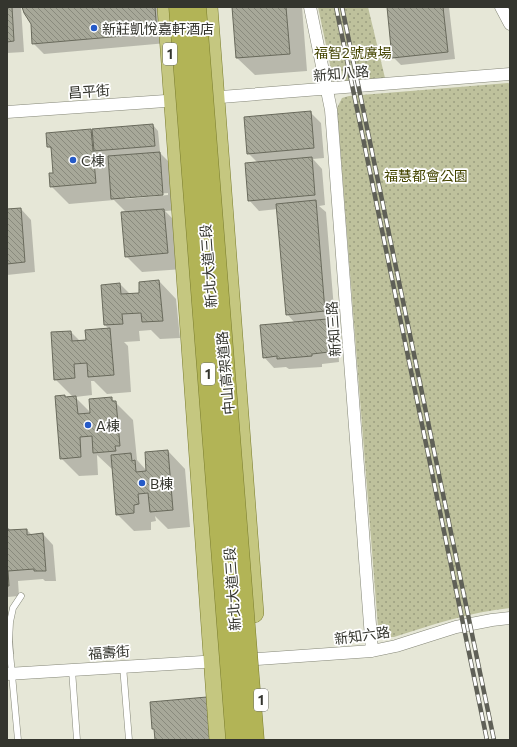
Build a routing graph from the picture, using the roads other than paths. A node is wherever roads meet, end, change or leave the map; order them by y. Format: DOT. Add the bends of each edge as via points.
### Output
graph roads {
  1 [pos="166,7"];
  2 [pos="179,7"];
  3 [pos="188,7"];
  4 [pos="196,7"];
  5 [pos="208,7"];
  6 [pos="310,7"];
  7 [pos="501,7"];
  8 [pos="510,24"];
  9 [pos="510,74"];
  10 [pos="327,89"];
  11 [pos="215,98"];
  12 [pos="195,99"];
  13 [pos="174,100"];
  14 [pos="7,112"];
  15 [pos="21,596"];
  16 [pos="510,618"];
  17 [pos="372,651"];
  18 [pos="257,659"];
  19 [pos="238,660"];
  20 [pos="214,661"];
  21 [pos="123,666"];
  22 [pos="72,670"];
  23 [pos="10,674"];
  24 [pos="18,740"];
  25 [pos="78,740"];
  26 [pos="129,740"];
  27 [pos="219,740"];
  28 [pos="236,740"];
  29 [pos="245,740"];
  30 [pos="254,740"];
  31 [pos="264,740"];
  1 -- 13 [label="main road, 新北大道三段 / 1"];
  2 -- 28 [label="highway, 中山高架道路 / 1, bridge"];
  3 -- 12 [label="main road, 新北大道三段 / 1"];
  4 -- 30 [label="highway, 中山高架道路 / 1, bridge"];
  5 -- 11 [label="main road, 新北大道三段 / 1"];
  6 -- 10 [label="street, 新知三路"];
  7 -- 8 [label="street"];
  9 -- 10 [label="street, 新知八路"];
  10 -- 11 [label="street, 新知八路"];
  10 -- 17 [label="street, 新知三路" via="331,110"];
  11 -- 12 [label="street, 新知八路"];
  11 -- 18 [label="main road, 新北大道三段 / 1"];
  12 -- 13 [label="street, 新知八路"];
  12 -- 19 [label="main road, 新北大道三段 / 1"];
  13 -- 14 [label="street, 昌平街"];
  13 -- 20 [label="main road, 新北大道三段 / 1"];
  15 -- 23 [label="lane" via="13,608 10,622"];
  16 -- 17 [label="street, 新知六路" via="456,627"];
  17 -- 18 [label="street, 新知六路"];
  18 -- 19 [label="street, 新知六路"];
  18 -- 31 [label="main road, 新北大道三段 / 1"];
  19 -- 20 [label="street, 新知六路"];
  19 -- 29 [label="main road, 新北大道三段 / 1"];
  20 -- 21 [label="street, 福壽街"];
  20 -- 27 [label="main road, 新北大道三段 / 1"];
  21 -- 22 [label="street, 福壽街"];
  21 -- 26 [label="lane"];
  22 -- 23 [label="street, 福壽街"];
  22 -- 25 [label="lane"];
  23 -- 24 [label="lane"];
}
